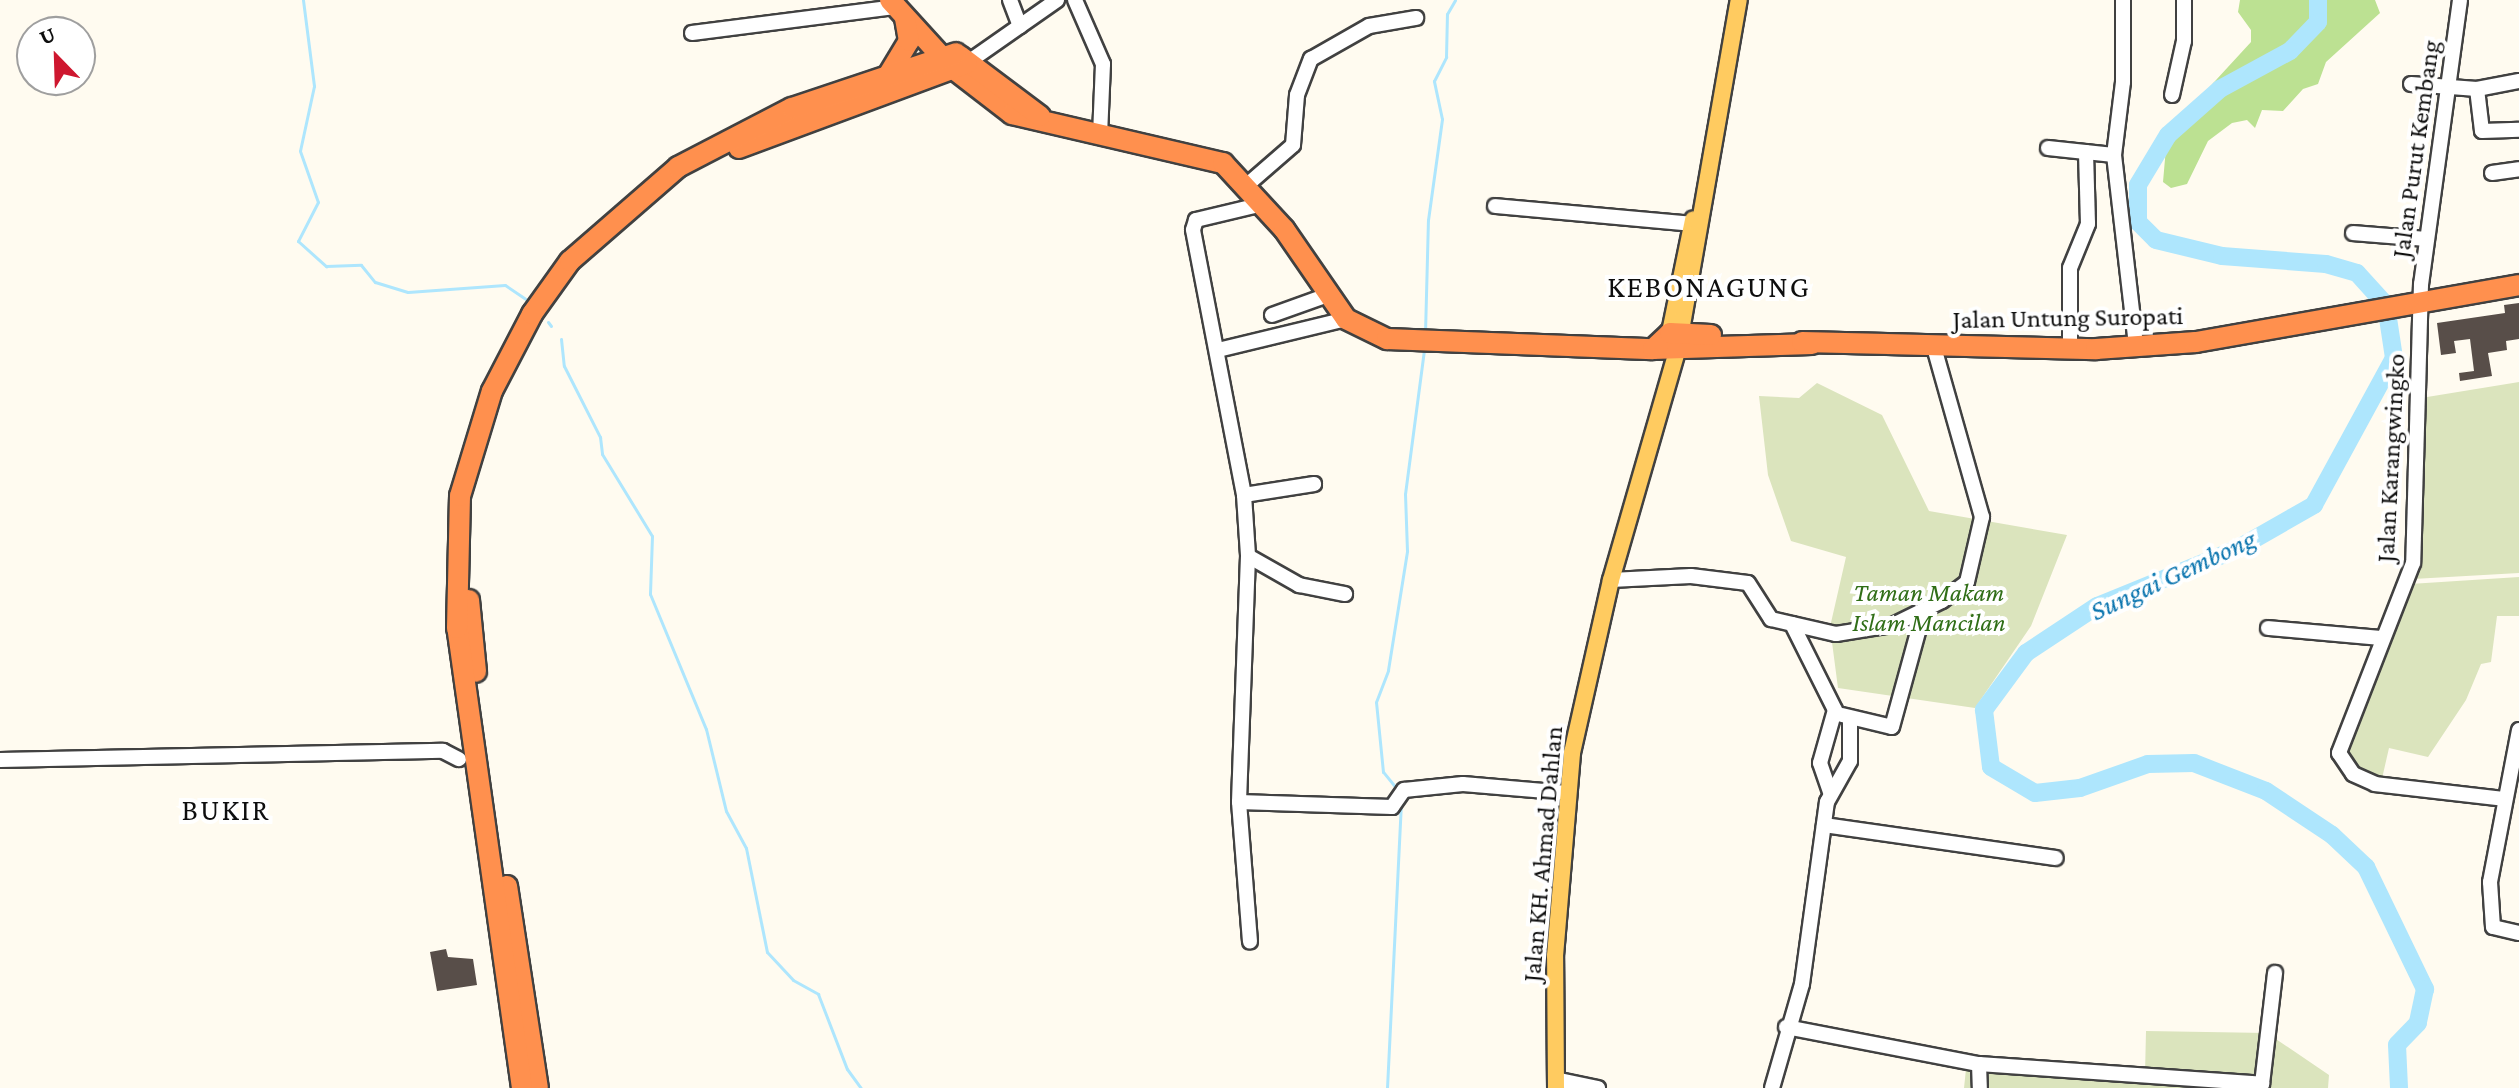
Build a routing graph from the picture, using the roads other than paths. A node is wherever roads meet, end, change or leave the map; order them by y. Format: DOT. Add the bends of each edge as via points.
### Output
graph roads {
  1 [pos="1010,0"];
  2 [pos="1057,0"];
  3 [pos="1075,0"];
  4 [pos="1739,0"];
  5 [pos="2123,0"];
  6 [pos="2184,0"];
  7 [pos="2460,0"];
  8 [pos="897,6"];
  9 [pos="1416,18"];
  10 [pos="1020,26"];
  11 [pos="692,33"];
  12 [pos="954,60"];
  13 [pos="889,74"];
  14 [pos="920,77"];
  15 [pos="2519,81"];
  16 [pos="2411,84"];
  17 [pos="2450,85"];
  18 [pos="2477,89"];
  19 [pos="979,91"];
  20 [pos="2172,95"];
  21 [pos="1055,129"];
  22 [pos="2519,130"];
  23 [pos="1100,135"];
  24 [pos="2048,148"];
  25 [pos="2086,152"];
  26 [pos="2114,155"];
  27 [pos="2519,169"];
  28 [pos="2492,173"];
  29 [pos="1247,185"];
  30 [pos="1706,194"];
  31 [pos="1263,204"];
  32 [pos="1495,206"];
  33 [pos="1692,224"];
  34 [pos="2353,233"];
  35 [pos="2426,239"];
  36 [pos="2519,285"];
  37 [pos="1325,296"];
  38 [pos="2415,305"];
  39 [pos="1272,315"];
  40 [pos="1346,319"];
  41 [pos="1670,342"];
  42 [pos="2136,345"];
  43 [pos="1934,347"];
  44 [pos="2070,348"];
  45 [pos="1218,350"];
  46 [pos="1314,484"];
  47 [pos="1244,495"];
  48 [pos="1248,556"];
  49 [pos="1611,580"];
  50 [pos="1345,594"];
  51 [pos="1924,610"];
  52 [pos="1792,624"];
  53 [pos="2268,628"];
  54 [pos="2380,638"];
  55 [pos="1835,710"];
  56 [pos="1850,720"];
  57 [pos="2519,730"];
  58 [pos="459,759"];
  59 [pos="0,760"];
  60 [pos="1830,792"];
  61 [pos="1567,793"];
  62 [pos="2505,799"];
  63 [pos="1239,802"];
  64 [pos="1824,825"];
  65 [pos="2056,858"];
  66 [pos="2519,933"];
  67 [pos="1250,942"];
  68 [pos="2275,973"];
  69 [pos="1786,1027"];
  70 [pos="1979,1064"];
  71 [pos="1556,1084"];
  72 [pos="522,1088"];
  73 [pos="538,1088"];
  74 [pos="1598,1088"];
  75 [pos="1772,1088"];
  76 [pos="1980,1088"];
  1 -- 10 [label="street"];
  2 -- 10 [label="street"];
  3 -- 23 [label="street" via="1103,64"];
  4 -- 30 [label="main road"];
  5 -- 26 [label="street" via="2124,69"];
  6 -- 20 [label="street" via="2184,41"];
  7 -- 17 [label="street, Jalan Purut Kembang"];
  8 -- 11 [label="street"];
  8 -- 12 [label="highway"];
  8 -- 13 [label="highway" via="909,41"];
  9 -- 29 [label="street" via="1369,26 1311,59 1297,95 1293,145"];
  10 -- 12 [label="street"];
  12 -- 13 [label="highway"];
  12 -- 14 [label="highway"];
  12 -- 19 [label="highway"];
  12 -- 21 [label="highway"];
  13 -- 72 [label="highway" via="727,138 624,210 570,261 526,325 492,391 460,496 457,628"];
  14 -- 19 [label="highway"];
  14 -- 73 [label="highway" via="744,145 658,197 565,288 526,347 502,400 477,473 466,565 484,757"];
  15 -- 18 [label="street"];
  16 -- 17 [label="street"];
  17 -- 18 [label="street"];
  17 -- 35 [label="street, Jalan Purut Kembang"];
  18 -- 22 [label="street" via="2482,131"];
  19 -- 21 [label="highway" via="1012,114"];
  21 -- 23 [label="highway"];
  23 -- 29 [label="highway" via="1212,158"];
  24 -- 25 [label="street"];
  25 -- 26 [label="street"];
  25 -- 44 [label="street" via="2088,224 2070,268"];
  26 -- 42 [label="street"];
  27 -- 28 [label="street"];
  29 -- 31 [label="highway"];
  30 -- 33 [label="main road"];
  30 -- 41 [label="main road"];
  31 -- 37 [label="highway"];
  31 -- 45 [label="street" via="1193,225"];
  32 -- 33 [label="street"];
  33 -- 41 [label="main road"];
  34 -- 35 [label="street"];
  35 -- 38 [label="street, Jalan Purut Kembang"];
  36 -- 38 [label="highway"];
  37 -- 39 [label="street"];
  37 -- 40 [label="highway"];
  38 -- 42 [label="highway, Jalan Untung Suropati" via="2263,334"];
  38 -- 54 [label="street, Jalan Karangwingko" via="2413,563"];
  40 -- 41 [label="highway, Jalan Untung Suropati" via="1410,342 1437,345"];
  40 -- 45 [label="street"];
  41 -- 43 [label="highway, Jalan Untung Suropati"];
  41 -- 49 [label="main road, Jalan KH. Ahmad Dahlan"];
  42 -- 44 [label="highway, Jalan Untung Suropati"];
  43 -- 44 [label="highway, Jalan Untung Suropati"];
  43 -- 51 [label="street" via="1982,517 1967,582"];
  45 -- 47 [label="street"];
  46 -- 47 [label="street"];
  47 -- 48 [label="street"];
  48 -- 50 [label="street" via="1275,576"];
  48 -- 63 [label="street"];
  49 -- 52 [label="street" via="1691,576 1748,583 1771,619"];
  49 -- 61 [label="main road, Jalan KH. Ahmad Dahlan"];
  51 -- 52 [label="street" via="1893,625 1836,634"];
  51 -- 56 [label="street" via="1892,727"];
  52 -- 55 [label="street"];
  53 -- 54 [label="street"];
  54 -- 62 [label="street, Jalan Karangwingko" via="2370,682 2340,739 2346,767 2375,784"];
  55 -- 56 [label="street"];
  55 -- 60 [label="street" via="1820,763"];
  56 -- 60 [label="street" via="1850,761"];
  57 -- 62 [label="street"];
  58 -- 59 [label="street" via="443,751"];
  60 -- 64 [label="street"];
  61 -- 63 [label="street" via="1463,784 1400,796 1392,807"];
  61 -- 71 [label="main road, Jalan KH. Ahmad Dahlan" via="1555,956"];
  62 -- 66 [label="street" via="2490,882 2492,923"];
  63 -- 67 [label="street"];
  64 -- 65 [label="street"];
  64 -- 69 [label="street" via="1802,984"];
  68 -- 70 [label="street" via="2262,1084"];
  69 -- 70 [label="street"];
  69 -- 75 [label="street"];
  70 -- 76 [label="street"];
  71 -- 74 [label="street"];
}
